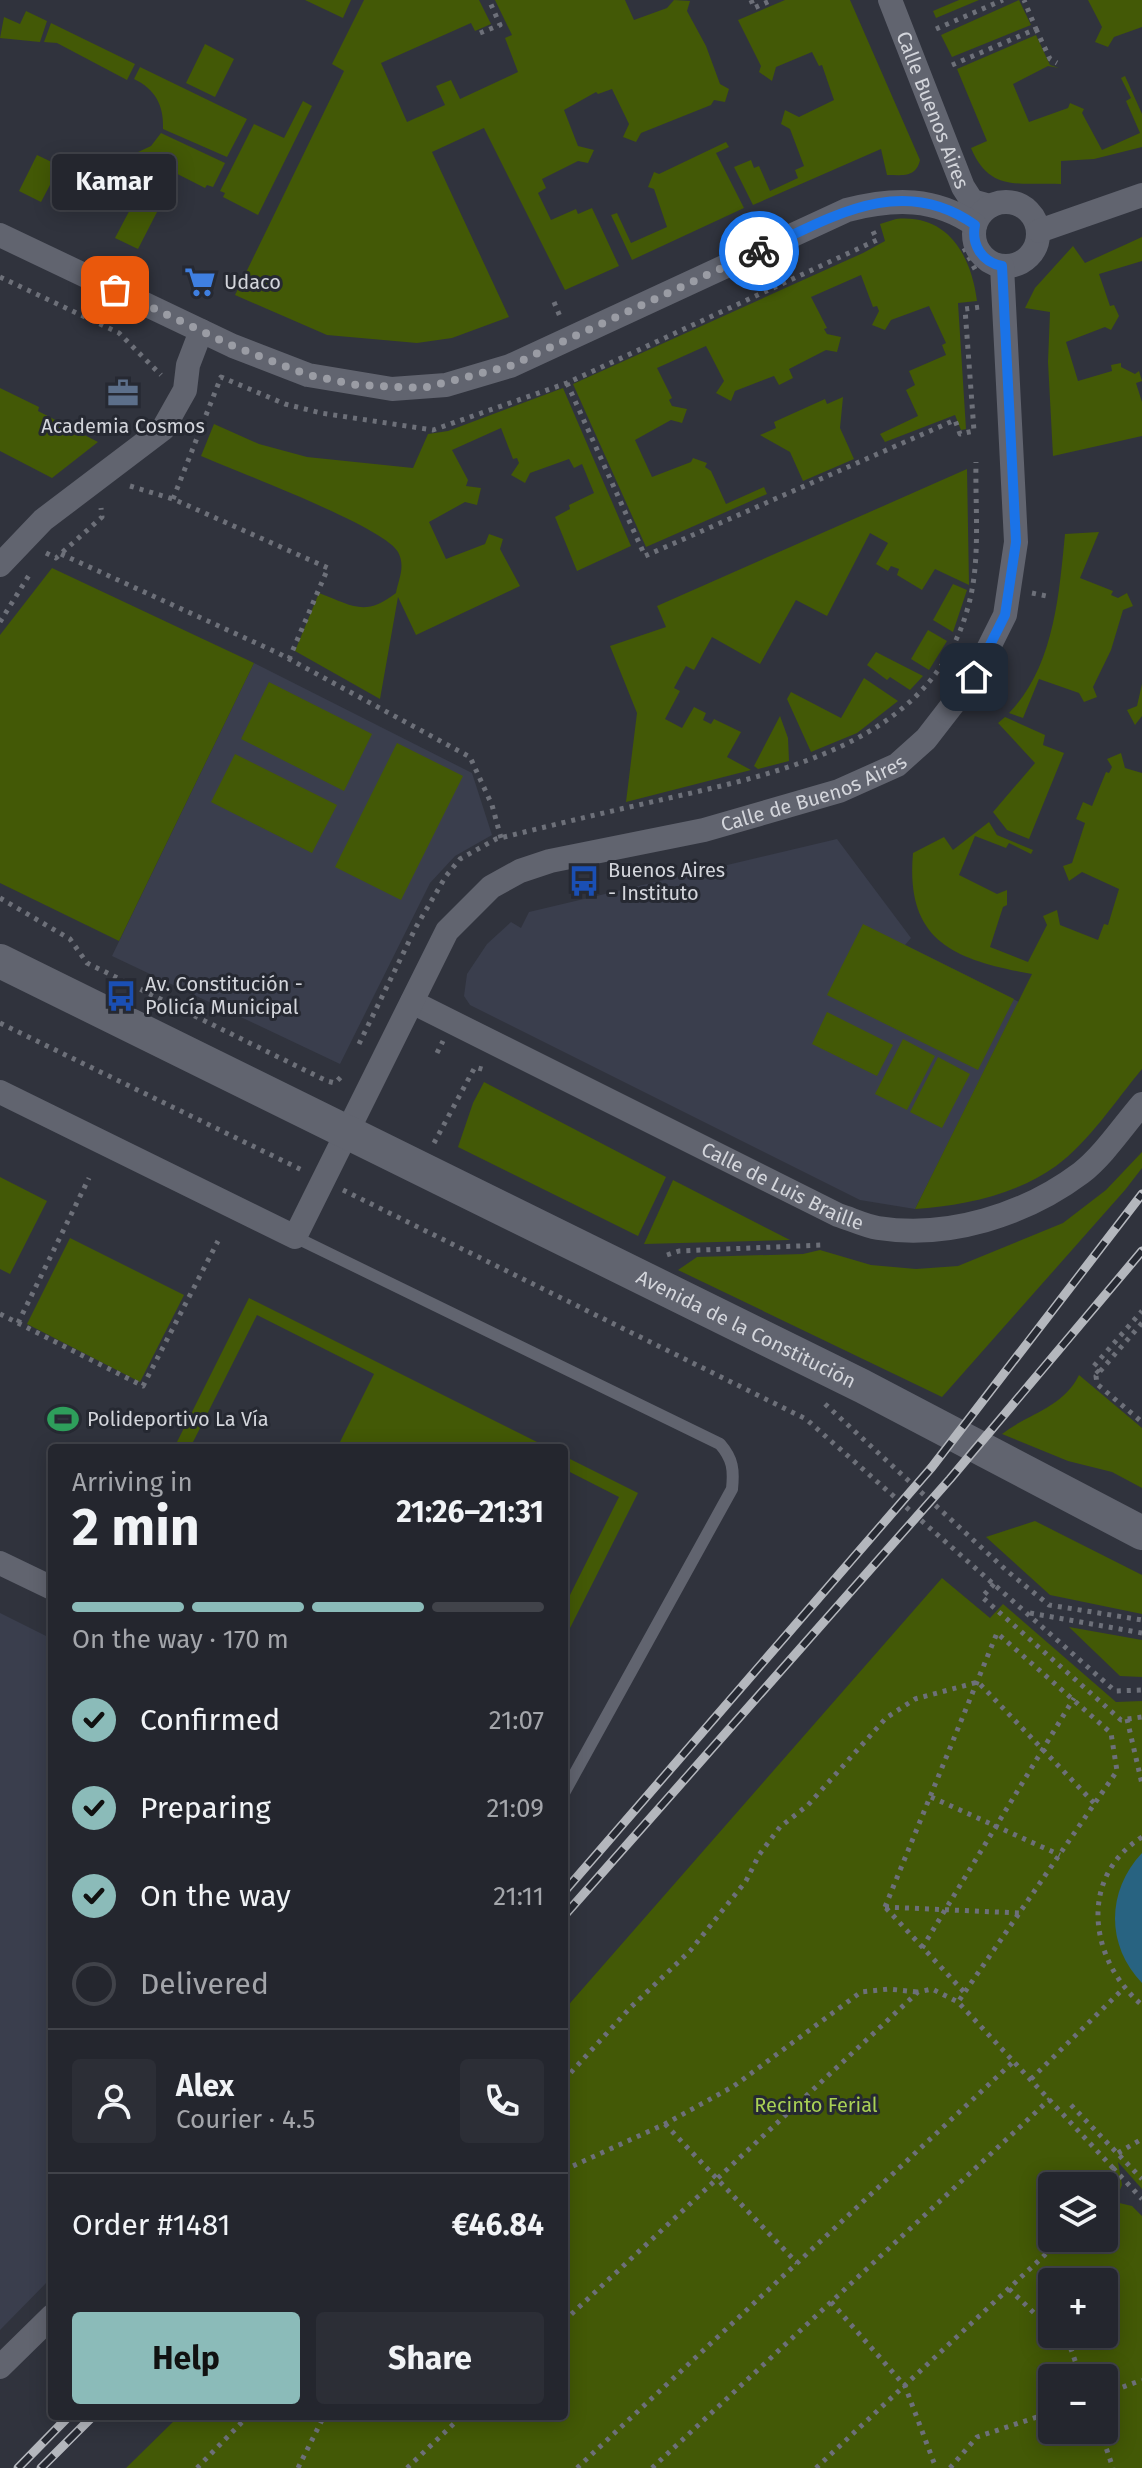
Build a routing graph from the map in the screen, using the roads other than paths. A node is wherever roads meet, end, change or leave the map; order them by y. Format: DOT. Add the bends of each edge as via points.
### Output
graph roads {
  1 [pos="890,0"];
  2 [pos="1142,195"];
  3 [pos="975,224"];
  4 [pos="1039,231"];
  5 [pos="0,235"];
  6 [pos="1002,266"];
  7 [pos="201,331"];
  8 [pos="0,565"];
  9 [pos="0,949"];
  10 [pos="0,961"];
  11 [pos="412,1002"];
  12 [pos="98,1010"];
  13 [pos="0,1092"];
  14 [pos="1142,1104"];
  15 [pos="346,1132"];
  16 [pos="295,1237"];
  17 [pos="1142,1533"];
  18 [pos="0,1563"];
  19 [pos="48,1586"];
  20 [pos="568,1786"];
  21 [pos="48,2320"];
  22 [pos="0,2367"];
  1 -- 3 [label="street, Calle Buenos Aires" via="972,201"];
  2 -- 4 [label="street"];
  3 -- 4 [label="street" via="1000,203 1021,206"];
  3 -- 6 [label="street" via="978,251"];
  3 -- 7 [label="street" via="933,204 880,202 847,210 510,366 446,385 392,389 308,375"];
  4 -- 6 [label="street" via="1029,258"];
  5 -- 7 [label="street"];
  6 -- 11 [label="street, Calle de Buenos Aires" via="1016,505 1012,589 996,638 974,677 926,739 897,765 839,791 704,830 520,871 459,915"];
  7 -- 8 [label="street" via="185,390 163,429 43,520"];
  9 -- 12 [label="street, Avenida de la Constitución"];
  10 -- 12 [label="street, Avenida de la Constitución"];
  11 -- 14 [label="street, Calle de Luis Braille" via="838,1215 877,1228 946,1228 1037,1202 1083,1171"];
  11 -- 15 [label="street, Calle de Buenos Aires"];
  12 -- 15 [label="street, Avenida de la Constitución"];
  13 -- 16 [label="street"];
  15 -- 16 [label="street"];
  15 -- 17 [label="street, Avenida de la Constitución" via="862,1386"];
  16 -- 20 [label="lane" via="720,1444 730,1455 732,1489"];
  18 -- 19 [label="street"];
  21 -- 22 [label="street"];
}
